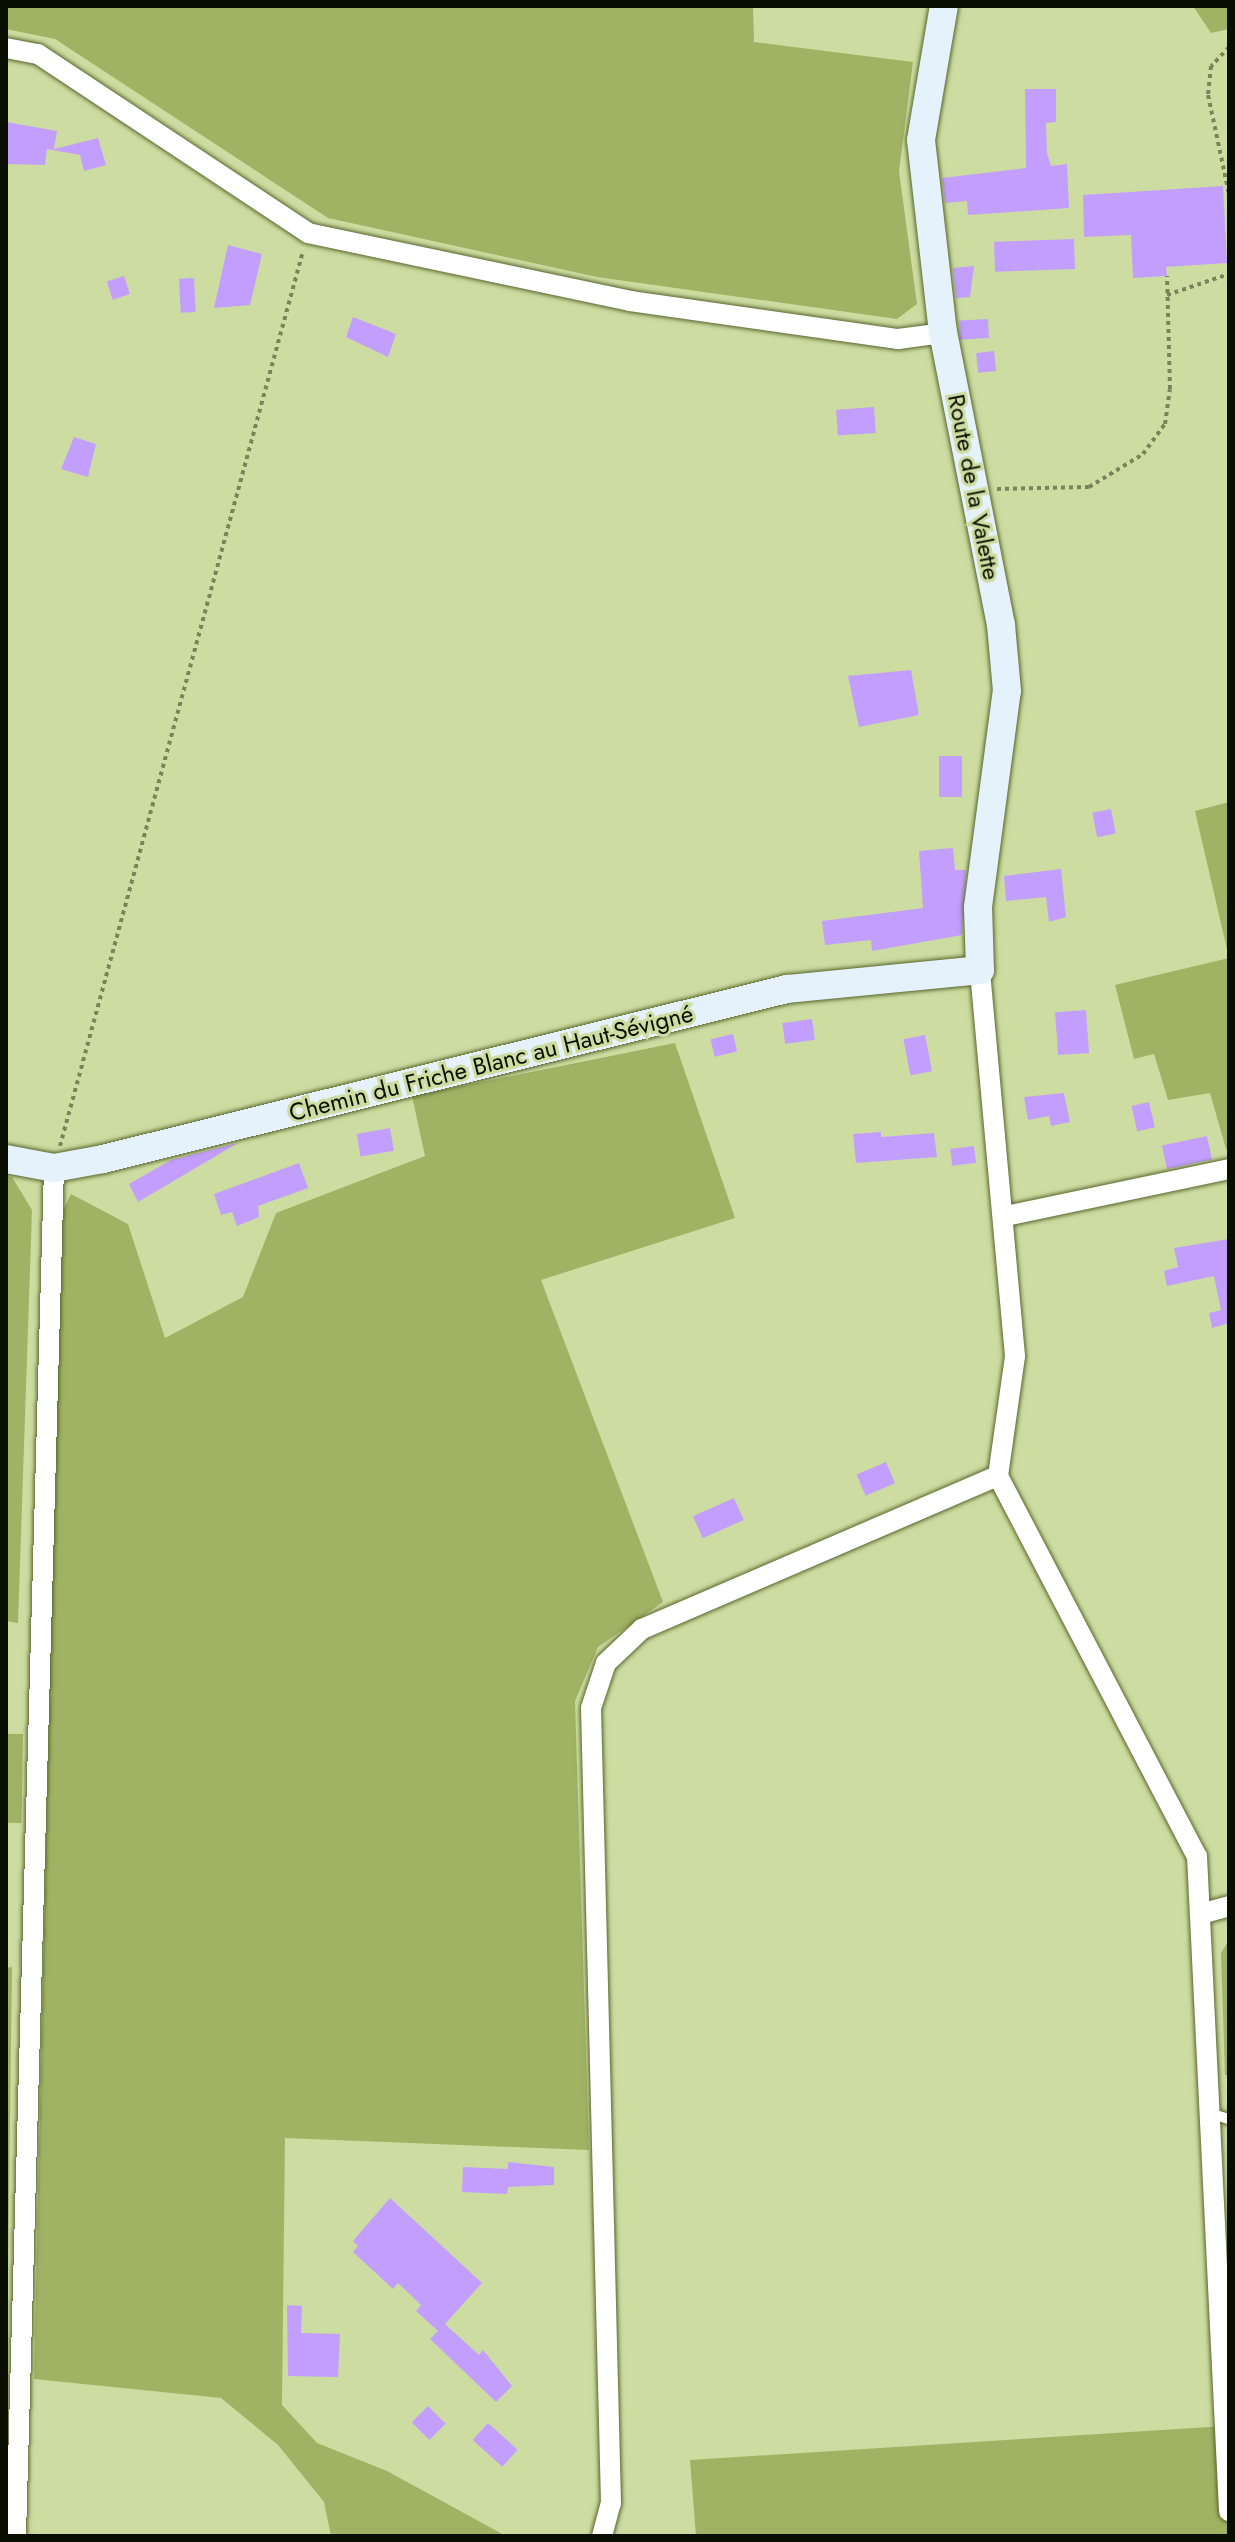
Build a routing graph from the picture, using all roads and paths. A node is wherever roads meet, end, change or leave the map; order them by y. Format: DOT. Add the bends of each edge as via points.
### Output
graph roads {
  1 [pos="944,6"];
  2 [pos="1229,47"];
  3 [pos="6,48"];
  4 [pos="1229,194"];
  5 [pos="308,233"];
  6 [pos="1229,274"];
  7 [pos="1167,276"];
  8 [pos="1167,295"];
  9 [pos="943,333"];
  10 [pos="973,489"];
  11 [pos="980,970"];
  12 [pos="6,1159"];
  13 [pos="54,1168"];
  14 [pos="1229,1169"];
  15 [pos="1006,1216"];
  16 [pos="998,1476"];
  17 [pos="1229,1906"];
  18 [pos="1200,1914"];
  19 [pos="1219,2116"];
  20 [pos="1226,2376"];
  21 [pos="1229,2502"];
  22 [pos="1229,2511"];
  23 [pos="16,2536"];
  24 [pos="602,2536"];
  1 -- 9 [label="street, Route de la Valette" via="921,140"];
  2 -- 4 [label="path" via="1211,66 1208,95"];
  3 -- 5 [label="street" via="38,54"];
  5 -- 9 [label="street" via="630,301 898,339"];
  5 -- 13 [label="path"];
  6 -- 8 [label="path"];
  7 -- 8 [label="path"];
  8 -- 10 [label="path" via="1169,401 1165,424 1143,454 1089,487"];
  9 -- 10 [label="street, Route de la Valette"];
  10 -- 11 [label="street, Route de la Valette" via="1001,625 1007,691 978,907"];
  11 -- 13 [label="street, Chemin du Friche Blanc au Haut-Sévigné" via="787,989"];
  11 -- 15 [label="street"];
  12 -- 13 [label="street, Chemin du Friche Blanc au Haut-Sévigné"];
  13 -- 23 [label="street"];
  14 -- 15 [label="street"];
  15 -- 16 [label="street" via="1015,1356"];
  16 -- 18 [label="street" via="1197,1856"];
  16 -- 24 [label="street" via="642,1629 606,1663 591,1708 611,2503"];
  17 -- 18 [label="street"];
  18 -- 19 [label="street"];
  19 -- 20 [label="street"];
  20 -- 21 [label="street"];
  21 -- 22 [label="street"];
}
